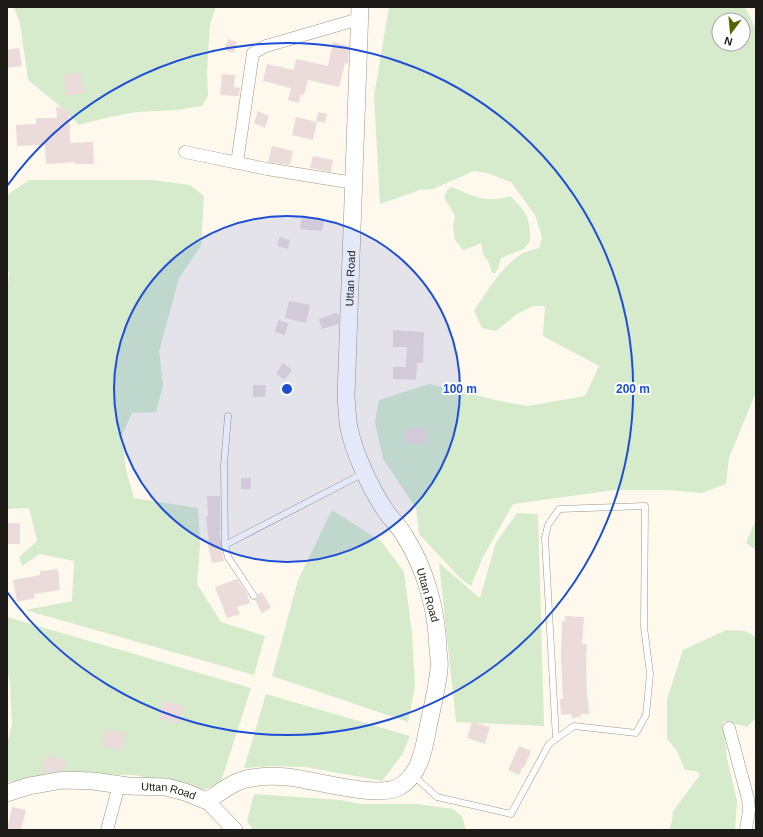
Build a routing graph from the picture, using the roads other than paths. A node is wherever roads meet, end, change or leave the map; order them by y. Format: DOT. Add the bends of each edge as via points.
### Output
graph roads {
  1 [pos="359,13"];
  2 [pos="185,152"];
  3 [pos="237,162"];
  4 [pos="354,183"];
  5 [pos="228,416"];
  6 [pos="366,472"];
  7 [pos="226,545"];
  8 [pos="254,596"];
  9 [pos="729,728"];
  10 [pos="556,739"];
  11 [pos="413,774"];
  12 [pos="119,785"];
  13 [pos="7,793"];
  14 [pos="207,801"];
  15 [pos="107,830"];
  16 [pos="235,830"];
  17 [pos="746,830"];
  1 -- 3 [label="street" via="266,46 253,54"];
  1 -- 4 [label="main road, Uttan Road"];
  2 -- 3 [label="street"];
  3 -- 4 [label="street"];
  4 -- 6 [label="main road, Uttan Road" via="346,396 349,428"];
  5 -- 7 [label="lane" via="224,465"];
  6 -- 7 [label="lane"];
  6 -- 11 [label="main road, Uttan Road" via="385,510 404,535 419,563 437,629 439,668 435,694 422,756"];
  7 -- 8 [label="lane" via="228,556"];
  9 -- 17 [label="street" via="748,799"];
  10 -- 10 [label="lane" via="574,726 636,733 646,715 650,674 644,627 645,506 559,509 548,525 546,538"];
  10 -- 11 [label="lane" via="549,744 511,814 437,797"];
  11 -- 14 [label="main road, Uttan Road" via="399,787 387,791 360,790 288,777 262,776 232,784"];
  12 -- 13 [label="main road, Uttan Road" via="64,780"];
  12 -- 14 [label="main road, Uttan Road" via="166,787"];
  12 -- 15 [label="street"];
  14 -- 16 [label="street"];
}
